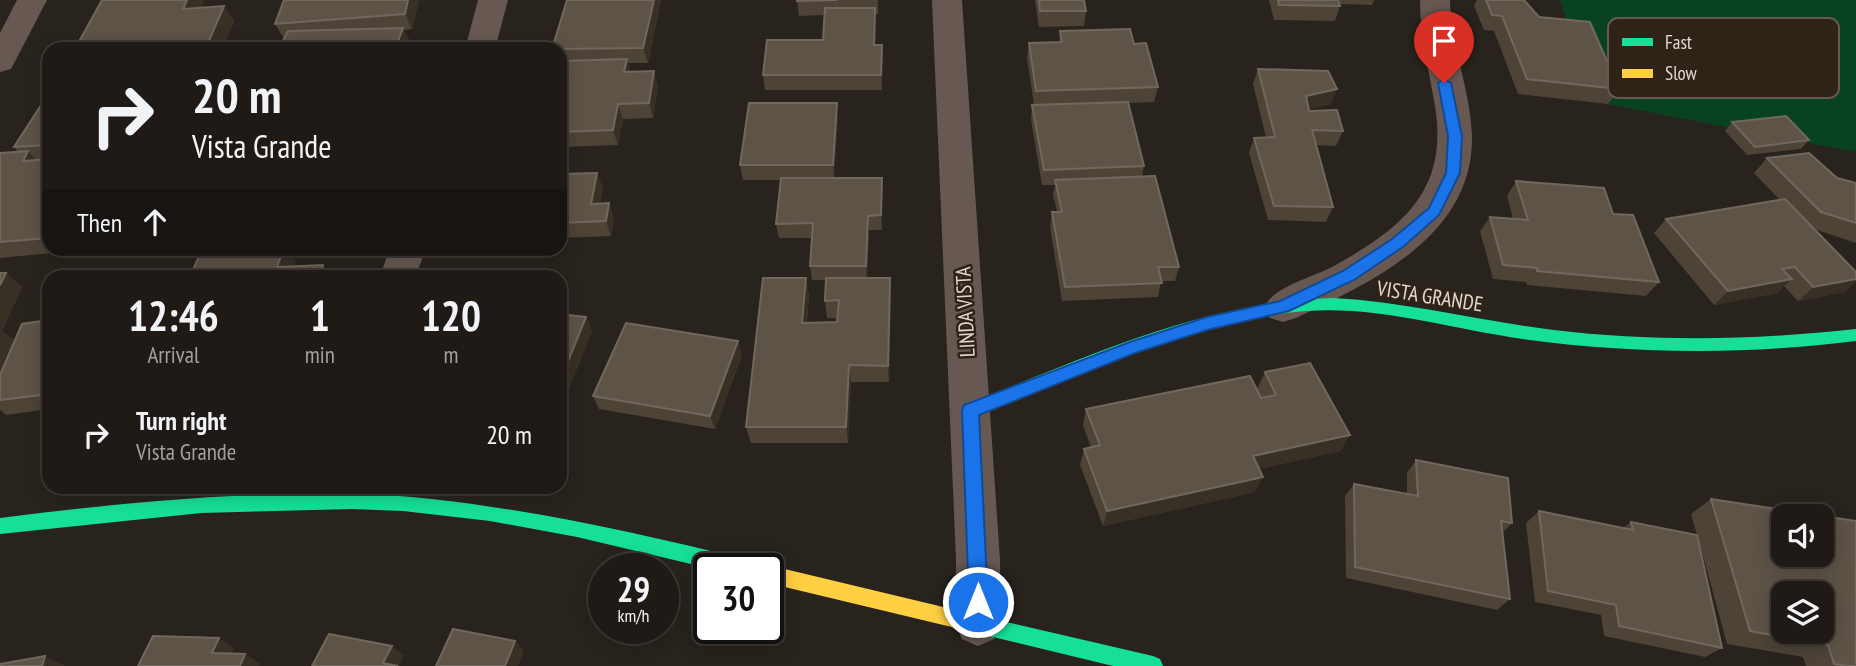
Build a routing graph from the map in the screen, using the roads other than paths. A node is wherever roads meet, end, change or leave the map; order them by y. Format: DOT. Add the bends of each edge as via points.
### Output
graph roads {
  1 [pos="32,0"];
  2 [pos="493,0"];
  3 [pos="947,0"];
  4 [pos="1435,0"];
  5 [pos="482,42"];
  6 [pos="0,62"];
  7 [pos="1283,307"];
  8 [pos="1856,335"];
  9 [pos="970,411"];
  10 [pos="306,494"];
  11 [pos="328,494"];
  12 [pos="0,526"];
  13 [pos="693,556"];
  14 [pos="784,578"];
  15 [pos="978,624"];
  16 [pos="1153,666"];
  1 -- 6 [label="street"];
  2 -- 5 [label="street"];
  3 -- 9 [label="street, LINDA VISTA"];
  4 -- 7 [label="street" via="1434,30 1455,136 1453,173 1439,202 1398,243 1349,275"];
  7 -- 8 [label="street, VISTA GRANDE" via="1359,307 1605,343 1703,348 1805,343"];
  7 -- 9 [label="street, VISTA GRANDE" via="1130,348"];
  9 -- 15 [label="street, LINDA VISTA"];
  10 -- 12 [label="street" via="151,506"];
  11 -- 13 [label="street" via="461,509 598,533"];
  14 -- 15 [label="street"];
  15 -- 16 [label="street"];
}
